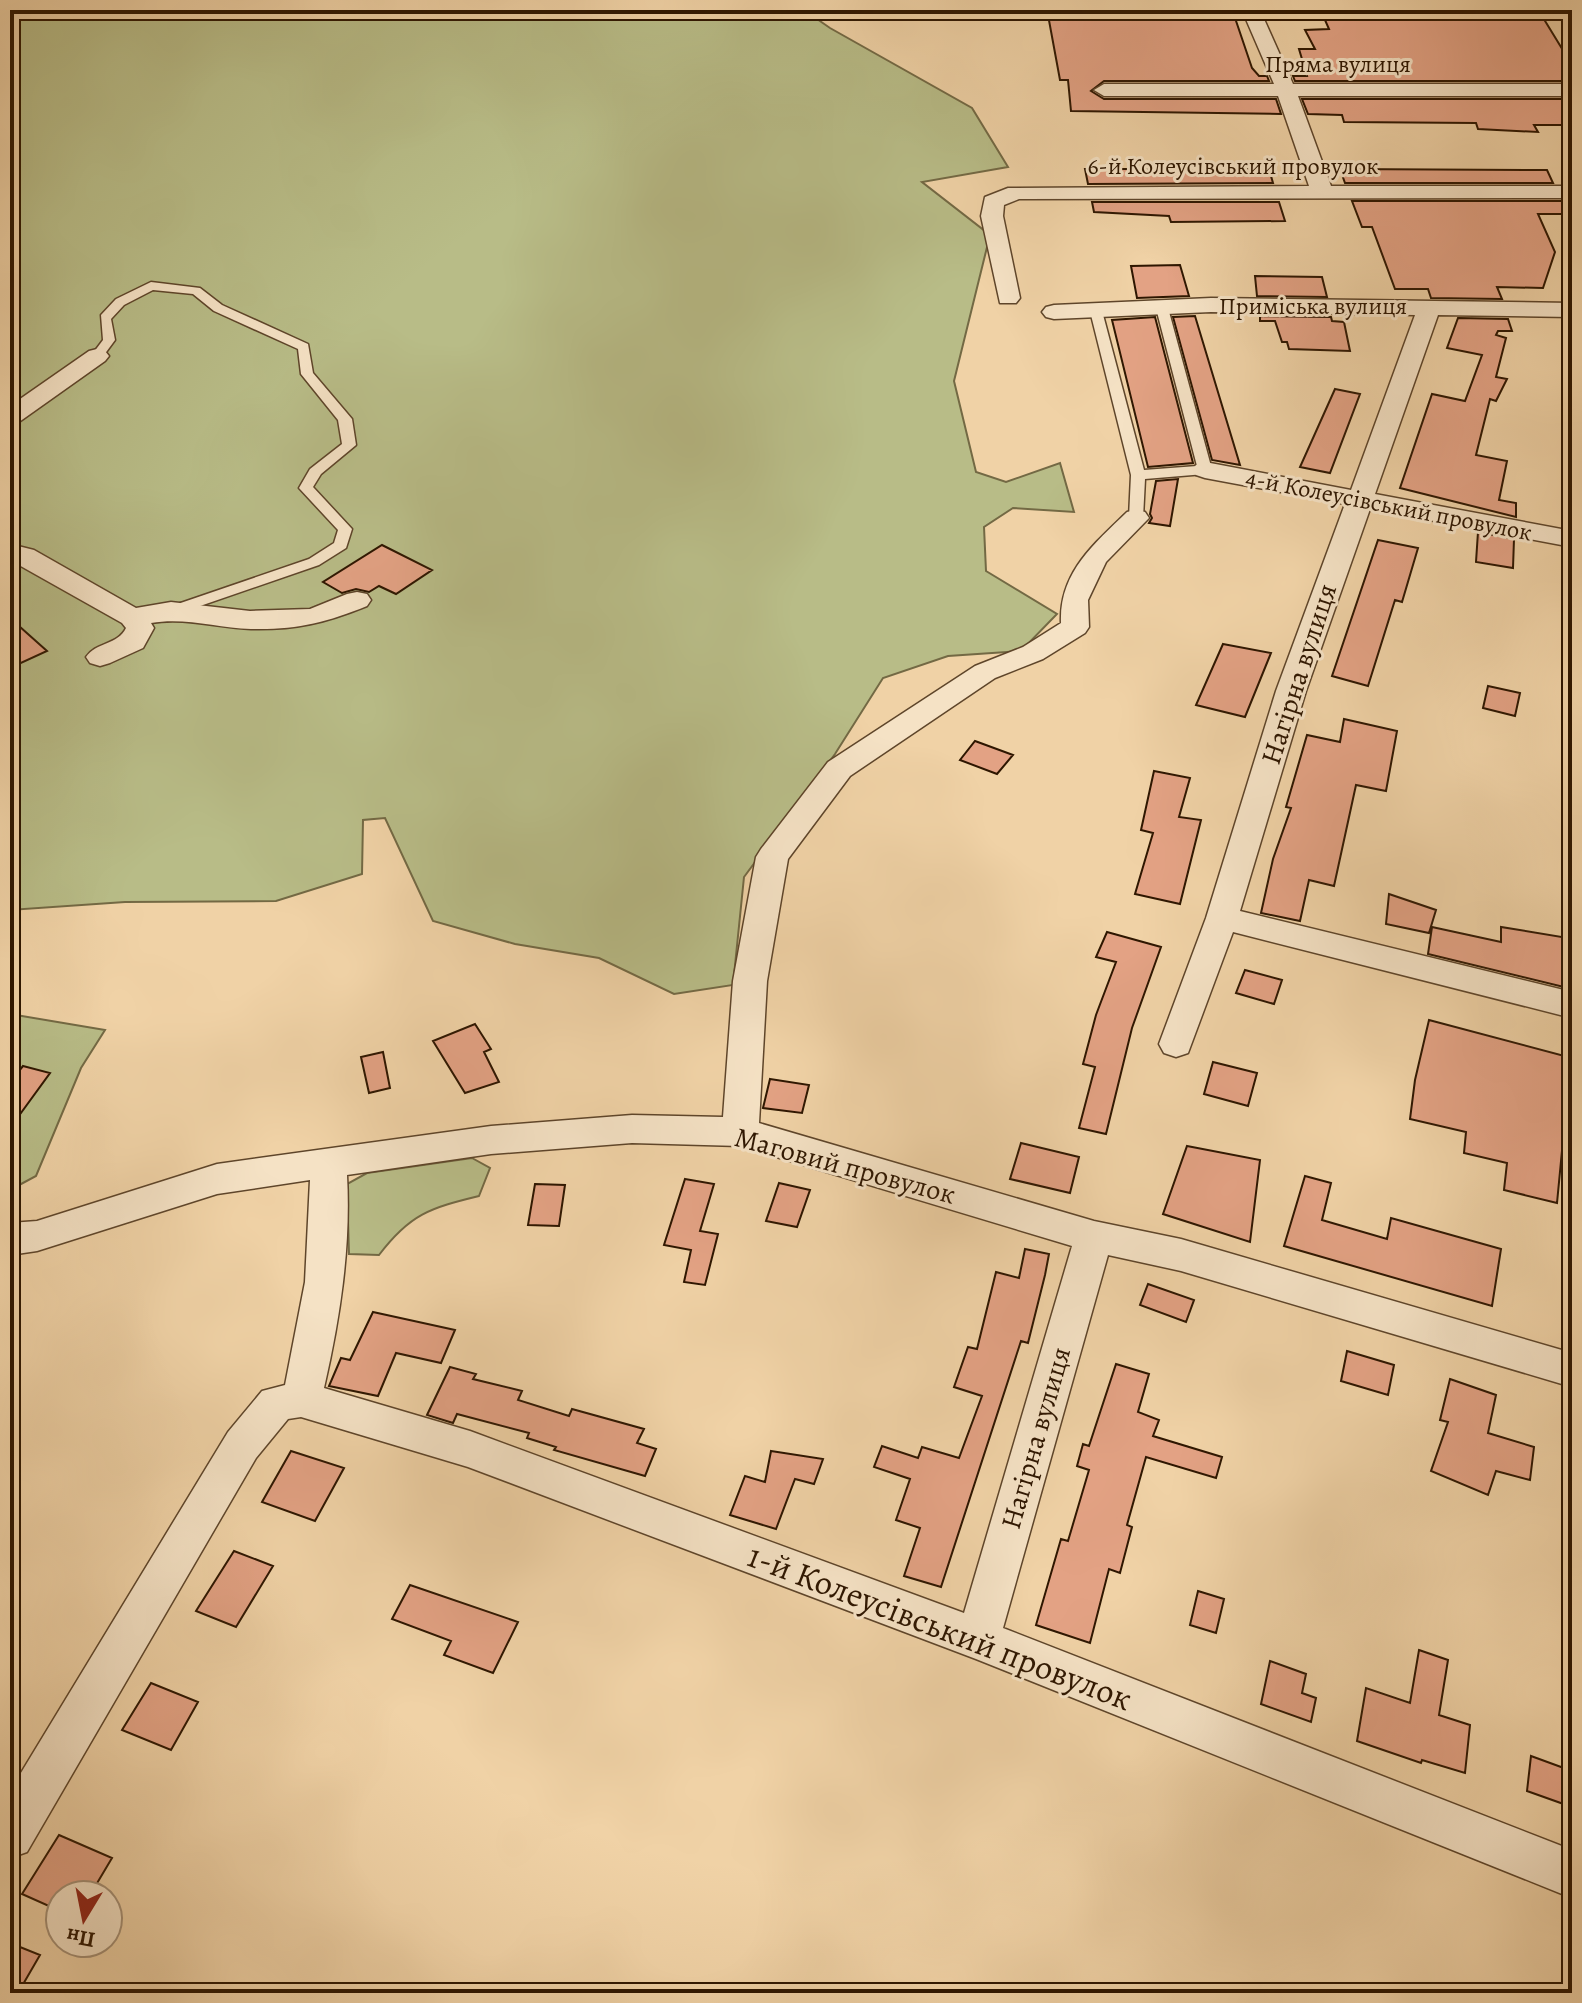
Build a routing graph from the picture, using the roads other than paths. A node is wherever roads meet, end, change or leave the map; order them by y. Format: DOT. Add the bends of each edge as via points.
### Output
graph roads {
  1 [pos="1251,10"];
  2 [pos="1104,90"];
  3 [pos="1286,90"];
  4 [pos="1572,90"];
  5 [pos="1322,192"];
  6 [pos="1572,192"];
  7 [pos="1008,298"];
  8 [pos="1430,306"];
  9 [pos="1162,308"];
  10 [pos="1572,310"];
  11 [pos="1096,311"];
  12 [pos="1054,312"];
  13 [pos="97,356"];
  14 [pos="10,417"];
  15 [pos="1205,470"];
  16 [pos="1138,475"];
  17 [pos="1358,500"];
  18 [pos="1136,518"];
  19 [pos="1572,539"];
  20 [pos="10,552"];
  21 [pos="357,600"];
  22 [pos="171,611"];
  23 [pos="132,617"];
  24 [pos="100,657"];
  25 [pos="1222,918"];
  26 [pos="1572,1005"];
  27 [pos="1176,1044"];
  28 [pos="740,1132"];
  29 [pos="328,1163"];
  30 [pos="1094,1237"];
  31 [pos="10,1239"];
  32 [pos="1572,1370"];
  33 [pos="301,1399"];
  34 [pos="978,1639"];
  35 [pos="10,1835"];
  36 [pos="1572,1874"];
  1 -- 3 [label="street"];
  2 -- 3 [label="street, Пряма вулиця"];
  3 -- 4 [label="street, Пряма вулиця"];
  3 -- 5 [label="street"];
  5 -- 6 [label="street, 6-й Колеусівський провулок"];
  5 -- 7 [label="street, 6-й Колеусівський провулок" via="1016,193 997,199 992,216"];
  8 -- 9 [label="street, Приміська вулиця"];
  8 -- 10 [label="street, Приміська вулиця"];
  8 -- 17 [label="street, Нагірна вулиця"];
  9 -- 11 [label="street, Приміська вулиця"];
  9 -- 15 [label="lane"];
  11 -- 12 [label="street, Приміська вулиця"];
  11 -- 16 [label="lane"];
  13 -- 14 [label="street"];
  13 -- 22 [label="lane" via="109,340 105,318 120,302 151,286 196,291 218,308 304,347 307,374 345,419 349,445 315,472 306,488 345,529 341,545 314,562"];
  15 -- 16 [label="lane"];
  15 -- 17 [label="street, 4-й Колеусівський провулок"];
  16 -- 18 [label="lane"];
  17 -- 19 [label="street, 4-й Колеусівський провулок"];
  17 -- 25 [label="street, Нагірна вулиця" via="1291,691"];
  18 -- 28 [label="street" via="1094,559 1074,600 1075,627 1033,653 985,672 839,769 772,857 750,981"];
  20 -- 23 [label="street"];
  21 -- 22 [label="street" via="314,617 250,620"];
  22 -- 23 [label="street"];
  23 -- 24 [label="street" via="140,628 133,642"];
  25 -- 26 [label="street"];
  25 -- 27 [label="street, Нагірна вулиця"];
  28 -- 29 [label="street, Маговий провулок" via="632,1129 522,1137"];
  28 -- 30 [label="street, Маговий провулок"];
  29 -- 31 [label="street, Маговий провулок" via="217,1179 37,1236"];
  29 -- 33 [label="street" via="327,1269 320,1326"];
  30 -- 32 [label="street, Маговий провулок" via="1181,1255"];
  30 -- 34 [label="street, Нагірна вулиця"];
  33 -- 34 [label="street, 1-й Колеусівський провулок" via="470,1449"];
  33 -- 35 [label="street" via="276,1404 242,1445"];
  34 -- 36 [label="street, 1-й Колеусівський провулок"];
}
